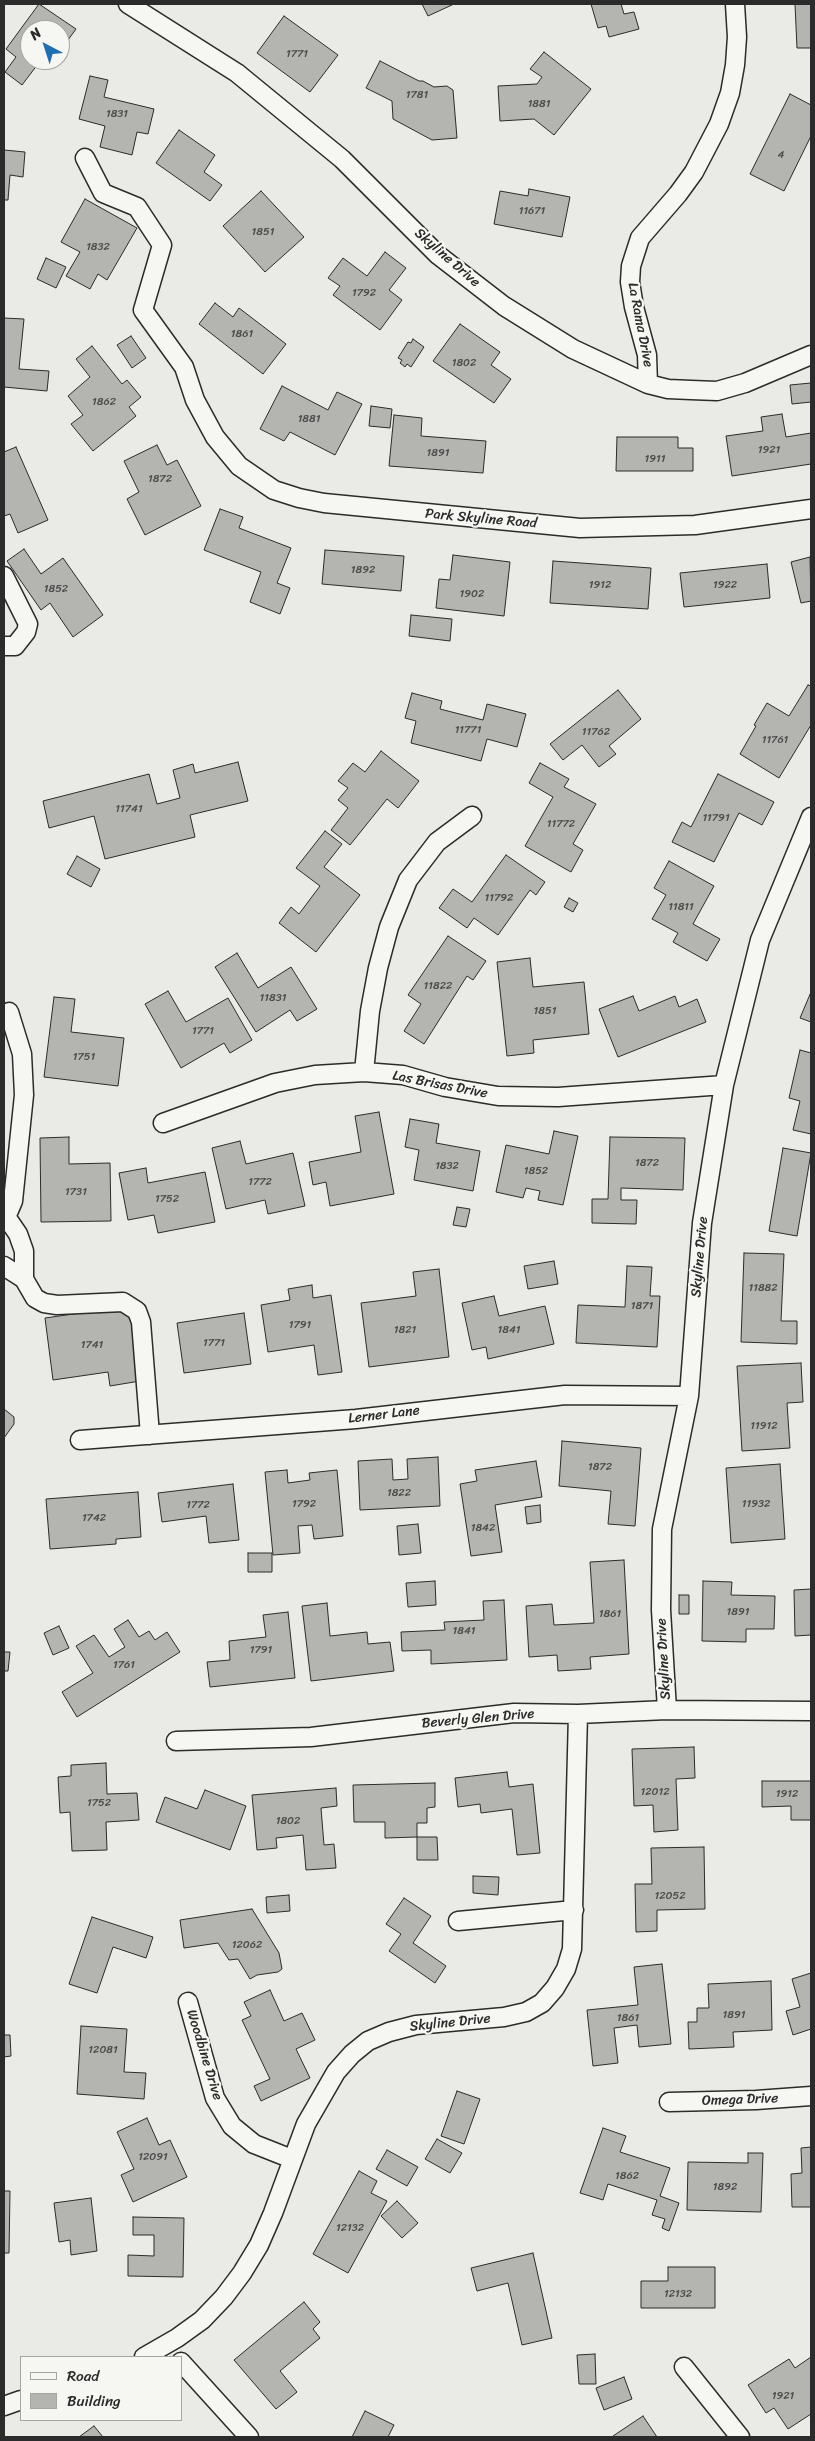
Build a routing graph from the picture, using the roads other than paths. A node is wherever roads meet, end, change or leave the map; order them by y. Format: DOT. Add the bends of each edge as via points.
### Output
graph roads {
  1 [pos="128,4"];
  2 [pos="735,4"];
  3 [pos="84,158"];
  4 [pos="811,355"];
  5 [pos="648,384"];
  6 [pos="811,509"];
  7 [pos="4,576"];
  8 [pos="9,646"];
  9 [pos="472,816"];
  10 [pos="811,818"];
  11 [pos="9,1012"];
  12 [pos="364,1072"];
  13 [pos="724,1085"];
  14 [pos="163,1122"];
  15 [pos="5,1220"];
  16 [pos="4,1266"];
  17 [pos="24,1279"];
  18 [pos="689,1396"];
  19 [pos="150,1435"];
  20 [pos="80,1440"];
  21 [pos="667,1710"];
  22 [pos="811,1711"];
  23 [pos="578,1714"];
  24 [pos="176,1741"];
  25 [pos="574,1910"];
  26 [pos="458,1921"];
  27 [pos="188,2002"];
  28 [pos="811,2096"];
  29 [pos="669,2102"];
  30 [pos="292,2160"];
  31 [pos="172,2351"];
  32 [pos="149,2356"];
  33 [pos="182,2363"];
  34 [pos="684,2367"];
  35 [pos="20,2400"];
  36 [pos="4,2406"];
  37 [pos="249,2437"];
  38 [pos="740,2437"];
  1 -- 5 [label="street, Skyline Drive" via="237,73 342,159 438,254 504,306 574,349"];
  2 -- 5 [label="street, La Rama Drive" via="735,65 730,93 719,124 694,172 640,238 631,266 634,306 647,355"];
  3 -- 6 [label="street, Park Skyline Road" via="103,193 138,207 162,245 143,310 184,367 195,400 215,437 239,466 274,490 324,503 580,528 695,525"];
  4 -- 5 [label="street, Skyline Drive" via="717,391 668,389"];
  7 -- 8 [label="street" via="28,624 26,632"];
  9 -- 12 [label="street" via="437,842 408,880 389,927 378,968"];
  10 -- 13 [label="street, Skyline Drive" via="760,940"];
  11 -- 15 [label="street" via="22,1054 24,1095 13,1201"];
  12 -- 13 [label="street, Las Brisas Drive" via="403,1075 498,1096 558,1097"];
  12 -- 14 [label="street, Las Brisas Drive" via="315,1074 275,1083"];
  13 -- 18 [label="street, Skyline Drive" via="702,1223"];
  15 -- 17 [label="street" via="18,1234 24,1251"];
  16 -- 17 [label="street"];
  17 -- 19 [label="street" via="35,1298 44,1303 123,1302 137,1311 141,1322"];
  18 -- 19 [label="street, Lerner Lane" via="565,1395 356,1419"];
  18 -- 21 [label="street, Skyline Drive" via="662,1529 661,1610"];
  19 -- 20 [label="street, Lerner Lane"];
  21 -- 22 [label="street, Beverly Glen Drive"];
  21 -- 23 [label="street, Beverly Glen Drive"];
  23 -- 24 [label="street, Beverly Glen Drive" via="514,1713 311,1737"];
  23 -- 25 [label="street, Skyline Drive"];
  25 -- 26 [label="street"];
  25 -- 30 [label="street, Skyline Drive" via="572,1948 566,1969 542,2003 504,2018 416,2025 368,2041 352,2054 323,2092"];
  27 -- 30 [label="street, Woodbine Drive" via="215,2098 232,2126 254,2144"];
  28 -- 29 [label="street, Omega Drive"];
  30 -- 31 [label="street, Skyline Drive" via="259,2245 242,2274"];
  31 -- 32 [label="street, Skyline Drive"];
  33 -- 37 [label="street"];
  34 -- 38 [label="street"];
  35 -- 36 [label="street"];
}
